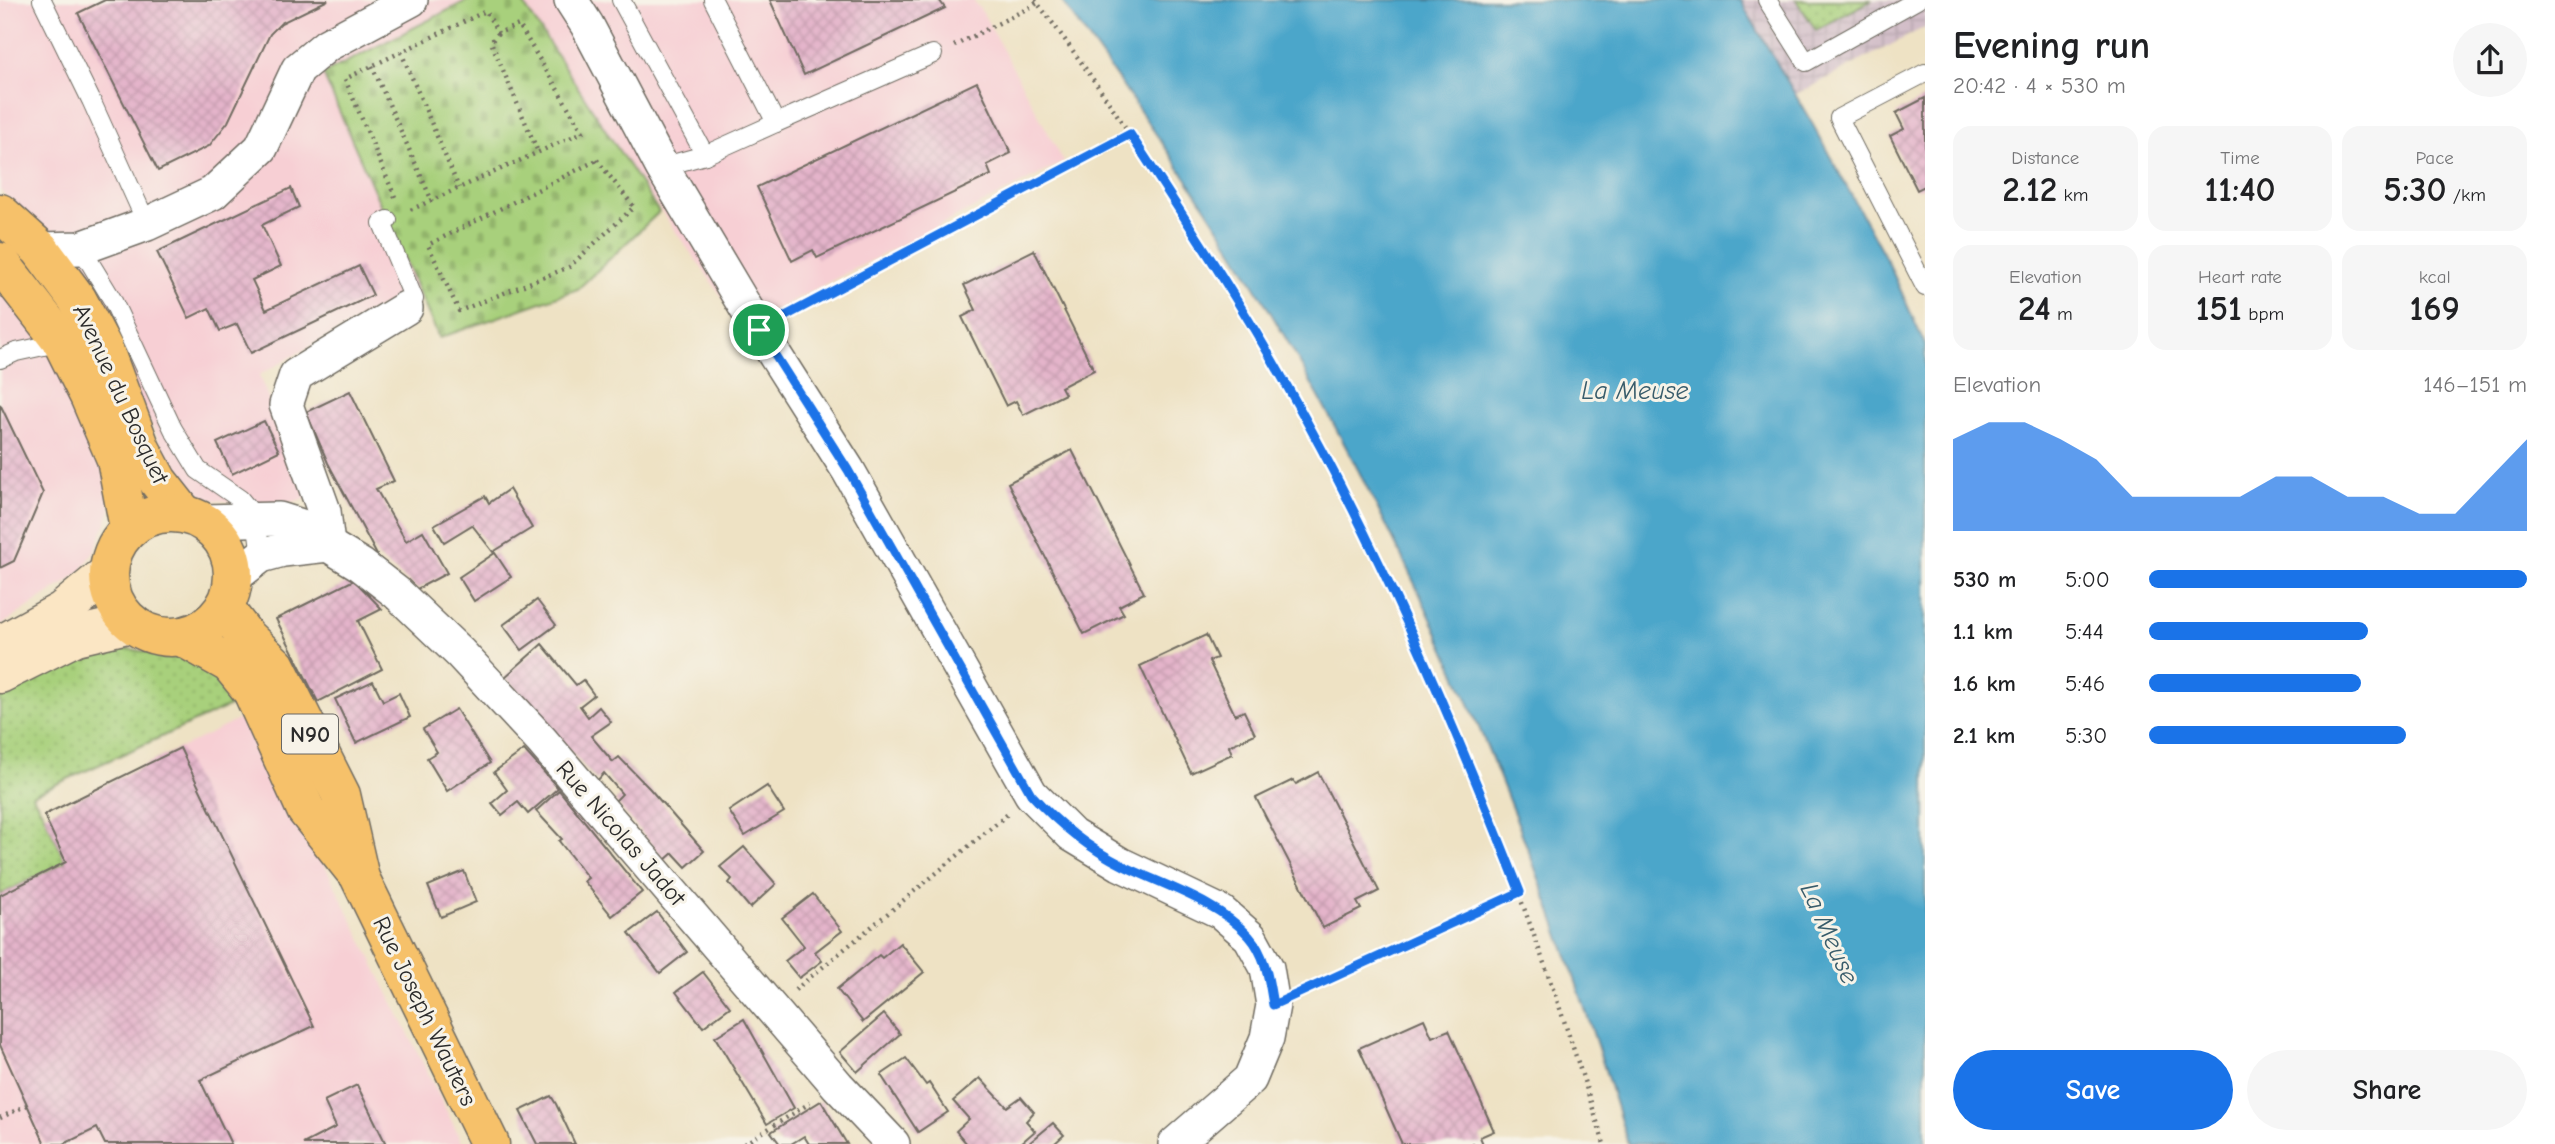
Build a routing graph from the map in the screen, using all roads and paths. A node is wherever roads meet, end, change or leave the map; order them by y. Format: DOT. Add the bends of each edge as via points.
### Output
graph roads {
  1 [pos="42,0"];
  2 [pos="411,0"];
  3 [pos="571,0"];
  4 [pos="621,0"];
  5 [pos="713,0"];
  6 [pos="1767,0"];
  7 [pos="1917,0"];
  8 [pos="1036,2"];
  9 [pos="498,33"];
  10 [pos="971,39"];
  11 [pos="401,52"];
  12 [pos="933,54"];
  13 [pos="372,66"];
  14 [pos="1925,73"];
  15 [pos="776,123"];
  16 [pos="1130,134"];
  17 [pos="538,152"];
  18 [pos="705,155"];
  19 [pos="662,167"];
  20 [pos="459,188"];
  21 [pos="432,201"];
  22 [pos="0,213"];
  23 [pos="395,217"];
  24 [pos="147,224"];
  25 [pos="81,248"];
  26 [pos="40,249"];
  27 [pos="0,262"];
  28 [pos="443,282"];
  29 [pos="1925,287"];
  30 [pos="413,300"];
  31 [pos="759,330"];
  32 [pos="62,342"];
  33 [pos="0,359"];
  34 [pos="194,517"];
  35 [pos="256,518"];
  36 [pos="129,528"];
  37 [pos="328,545"];
  38 [pos="108,573"];
  39 [pos="239,580"];
  40 [pos="131,623"];
  41 [pos="183,637"];
  42 [pos="0,645"];
  43 [pos="0,674"];
  44 [pos="1031,794"];
  45 [pos="360,878"];
  46 [pos="1520,892"];
  47 [pos="1273,1005"];
  48 [pos="772,1008"];
  49 [pos="838,1086"];
  50 [pos="27,1105"];
  51 [pos="0,1118"];
  52 [pos="490,1144"];
  53 [pos="744,1144"];
  54 [pos="893,1144"];
  55 [pos="1175,1144"];
  56 [pos="1604,1144"];
  1 -- 24 [label="lane"];
  2 -- 24 [label="street" via="327,46 298,69 261,148 213,193"];
  3 -- 19 [label="street"];
  4 -- 18 [label="lane"];
  5 -- 15 [label="lane"];
  6 -- 7 [label="lane" via="1807,62"];
  8 -- 10 [label="path"];
  8 -- 16 [label="path"];
  9 -- 11 [label="path" via="486,11"];
  9 -- 17 [label="path" via="491,42"];
  9 -- 17 [label="path" via="519,25 583,132"];
  11 -- 13 [label="path"];
  11 -- 20 [label="path"];
  12 -- 15 [label="lane"];
  13 -- 21 [label="path"];
  13 -- 23 [label="path" via="345,79"];
  14 -- 29 [label="lane" via="1839,118"];
  15 -- 18 [label="lane"];
  16 -- 31 [label="path"];
  16 -- 46 [label="path" via="1209,254 1354,512 1422,656"];
  17 -- 20 [label="path"];
  18 -- 19 [label="lane"];
  19 -- 31 [label="street"];
  20 -- 21 [label="path"];
  21 -- 23 [label="path"];
  22 -- 26 [label="main road, Avenue du Bosquet / N90"];
  23 -- 30 [label="lane" via="382,223"];
  24 -- 25 [label="street"];
  25 -- 26 [label="street"];
  25 -- 35 [label="lane" via="198,470 240,499"];
  26 -- 34 [label="main road, Avenue du Bosquet / N90" via="77,299 104,350 141,449 158,481"];
  27 -- 32 [label="main road, Avenue du Bosquet"];
  28 -- 28 [label="path" via="428,245 597,160 634,207 569,267 459,311"];
  30 -- 37 [label="street" via="296,375 286,405 324,511"];
  31 -- 44 [label="street" via="848,470"];
  32 -- 33 [label="lane"];
  32 -- 36 [label="main road, Avenue du Bosquet" via="116,459"];
  34 -- 35 [label="street, Rue Nicolas Jadot"];
  34 -- 36 [label="main road, Avenue du Bosquet" via="155,514"];
  34 -- 39 [label="main road, Avenue du Bosquet / N90" via="216,531 226,545"];
  35 -- 37 [label="street, Rue Nicolas Jadot" via="312,529"];
  35 -- 39 [label="lane"];
  36 -- 38 [label="main road" via="118,541"];
  37 -- 39 [label="street" via="283,550"];
  37 -- 48 [label="street, Rue Nicolas Jadot" via="397,593 460,653"];
  38 -- 40 [label="main road" via="110,592"];
  38 -- 42 [label="main road" via="62,611"];
  39 -- 41 [label="main road" via="213,621"];
  39 -- 45 [label="main road, Rue Joseph Wauters / N90" via="246,637 276,666 341,795"];
  40 -- 41 [label="main road, N90" via="146,633"];
  40 -- 43 [label="main road" via="76,636"];
  41 -- 45 [label="main road, Rue Joseph Wauters / N90" via="230,664 251,691 306,810"];
  44 -- 47 [label="street" via="1072,835 1120,864 1220,912 1250,937 1267,968"];
  44 -- 48 [label="path"];
  45 -- 52 [label="main road, Rue Joseph Wauters / N90"];
  46 -- 47 [label="path"];
  46 -- 56 [label="path"];
  47 -- 55 [label="street" via="1267,1038 1250,1079"];
  48 -- 49 [label="street, Rue Nicolas Jadot"];
  49 -- 53 [label="path"];
  49 -- 54 [label="street, Rue Nicolas Jadot"];
  50 -- 51 [label="path"];
}
